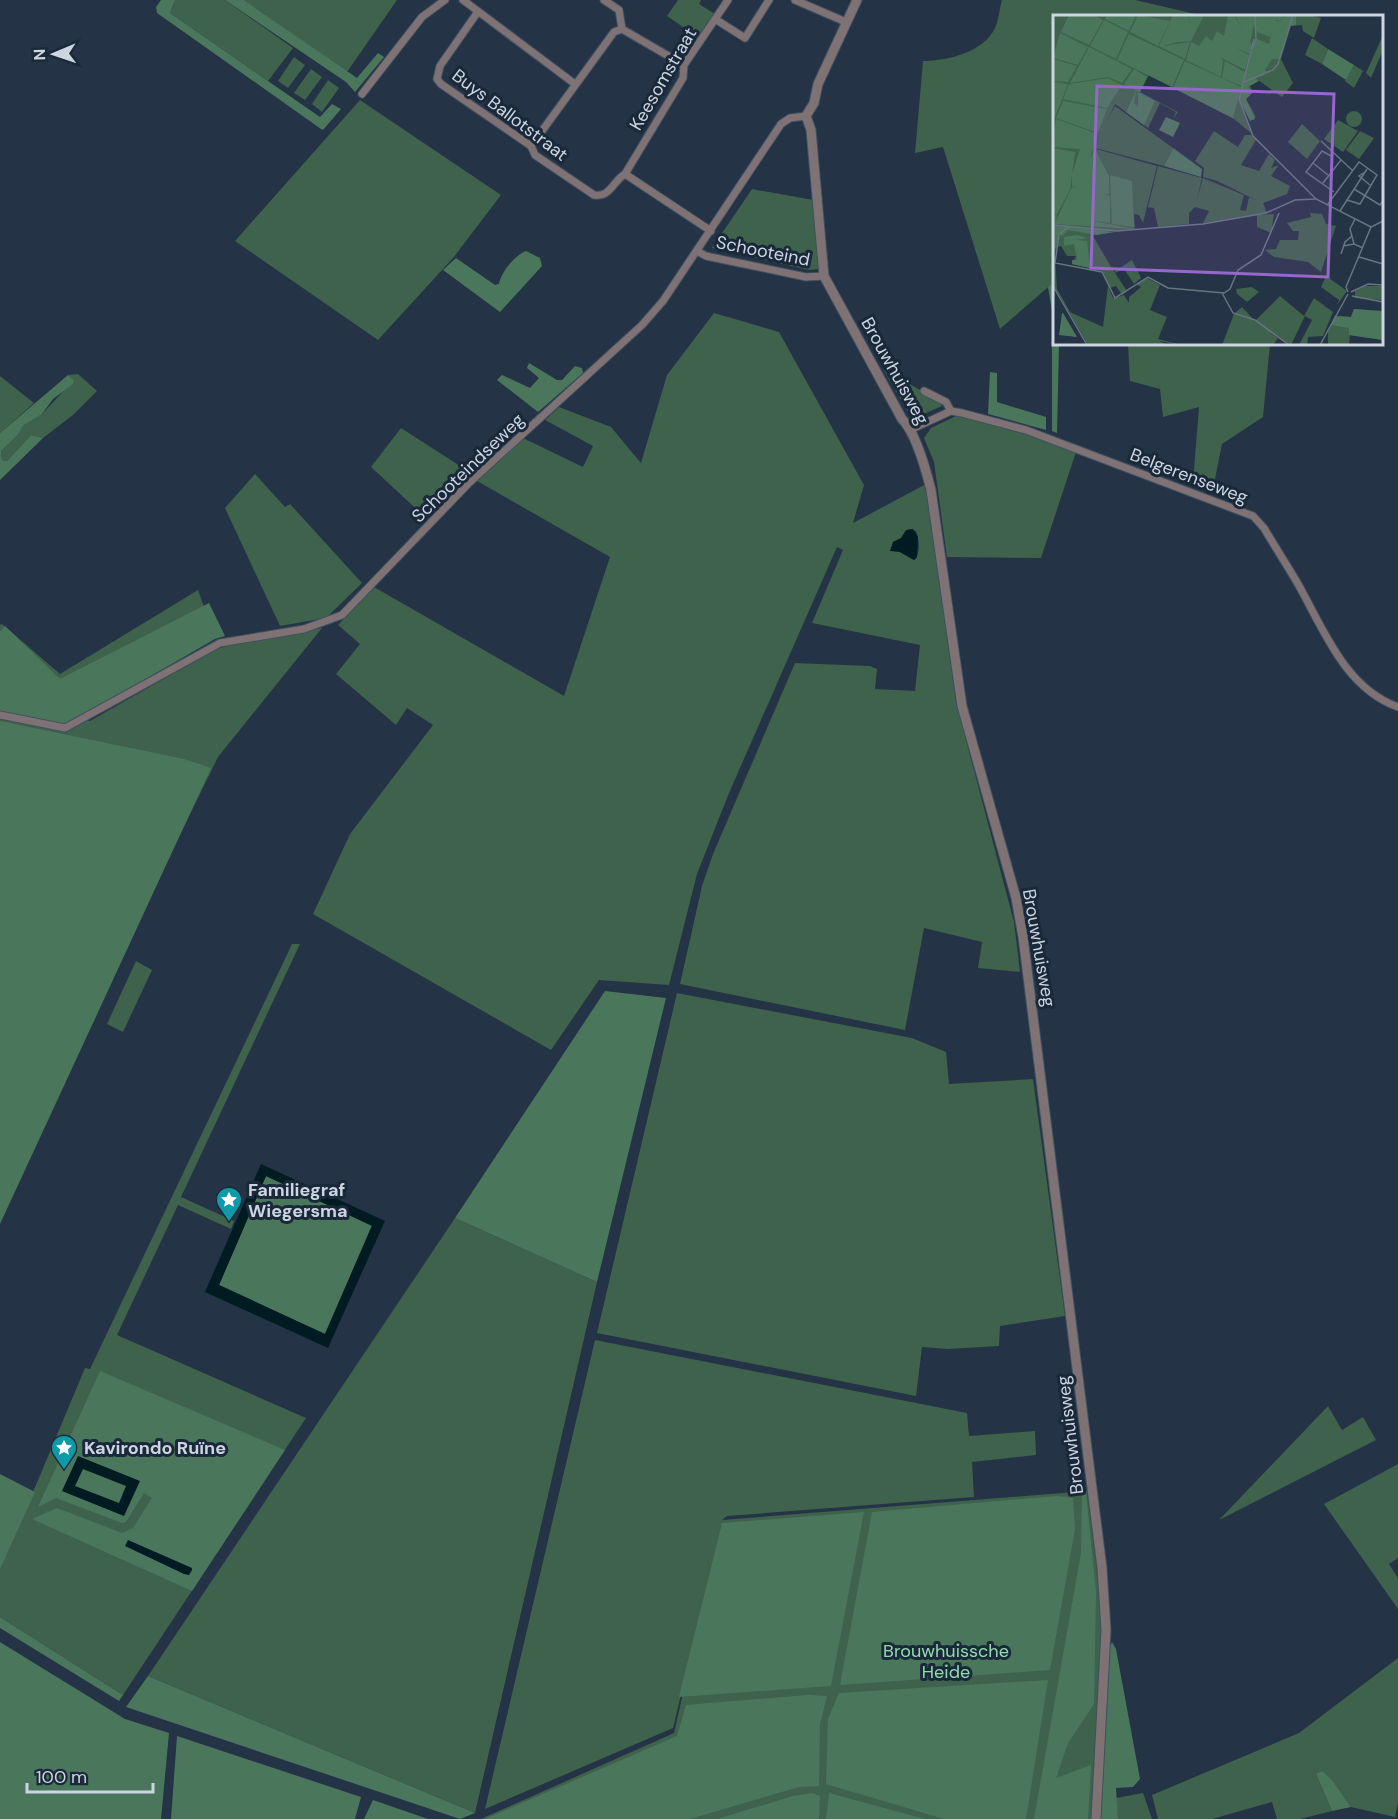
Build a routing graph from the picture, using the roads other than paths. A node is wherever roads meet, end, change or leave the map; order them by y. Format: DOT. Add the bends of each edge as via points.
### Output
graph roads {
  1 [pos="445,0"];
  2 [pos="463,0"];
  3 [pos="604,0"];
  4 [pos="728,0"];
  5 [pos="769,0"];
  6 [pos="795,0"];
  7 [pos="857,0"];
  8 [pos="477,13"];
  9 [pos="715,19"];
  10 [pos="846,22"];
  11 [pos="622,29"];
  12 [pos="684,65"];
  13 [pos="575,84"];
  14 [pos="362,94"];
  15 [pos="806,116"];
  16 [pos="531,146"];
  17 [pos="625,174"];
  18 [pos="601,197"];
  19 [pos="711,231"];
  20 [pos="697,251"];
  21 [pos="824,276"];
  22 [pos="924,391"];
  23 [pos="951,411"];
  24 [pos="912,429"];
  25 [pos="1398,707"];
  26 [pos="0,715"];
  27 [pos="1096,1819"];
  1 -- 14 [label="street" via="422,16"];
  2 -- 8 [label="street"];
  3 -- 11 [label="street" via="619,10"];
  4 -- 9 [label="street, Keesomstraat"];
  5 -- 9 [label="street" via="745,38"];
  6 -- 10 [label="street"];
  7 -- 10 [label="street"];
  8 -- 13 [label="street"];
  8 -- 16 [label="street, Buys Ballotstraat" via="440,66 437,79"];
  9 -- 12 [label="street, Keesomstraat"];
  10 -- 15 [label="street"];
  11 -- 12 [label="street"];
  11 -- 13 [label="street" via="614,32"];
  12 -- 17 [label="street, Keesomstraat" via="683,78"];
  13 -- 16 [label="street"];
  15 -- 19 [label="street, Schooteindseweg" via="790,117 781,124"];
  15 -- 21 [label="street, Brouwhuisweg" via="811,130"];
  16 -- 18 [label="street, Buys Ballotstraat" via="535,155"];
  17 -- 18 [label="street, Keesomstraat"];
  17 -- 19 [label="street"];
  19 -- 20 [label="street, Schooteindseweg"];
  20 -- 21 [label="street, Schooteind" via="806,278"];
  20 -- 26 [label="street, Schooteindseweg" via="642,325 468,484 342,615 304,629 220,643 65,728"];
  21 -- 24 [label="street, Brouwhuisweg" via="902,419"];
  22 -- 23 [label="street, Belgerenseweg" via="946,402"];
  23 -- 24 [label="street"];
  23 -- 25 [label="street, Belgerenseweg" via="1026,430 1253,516 1356,680 1382,702"];
  24 -- 27 [label="street, Brouwhuisweg" via="931,490 962,706 1016,898 1028,969 1102,1568 1106,1630"];
}
